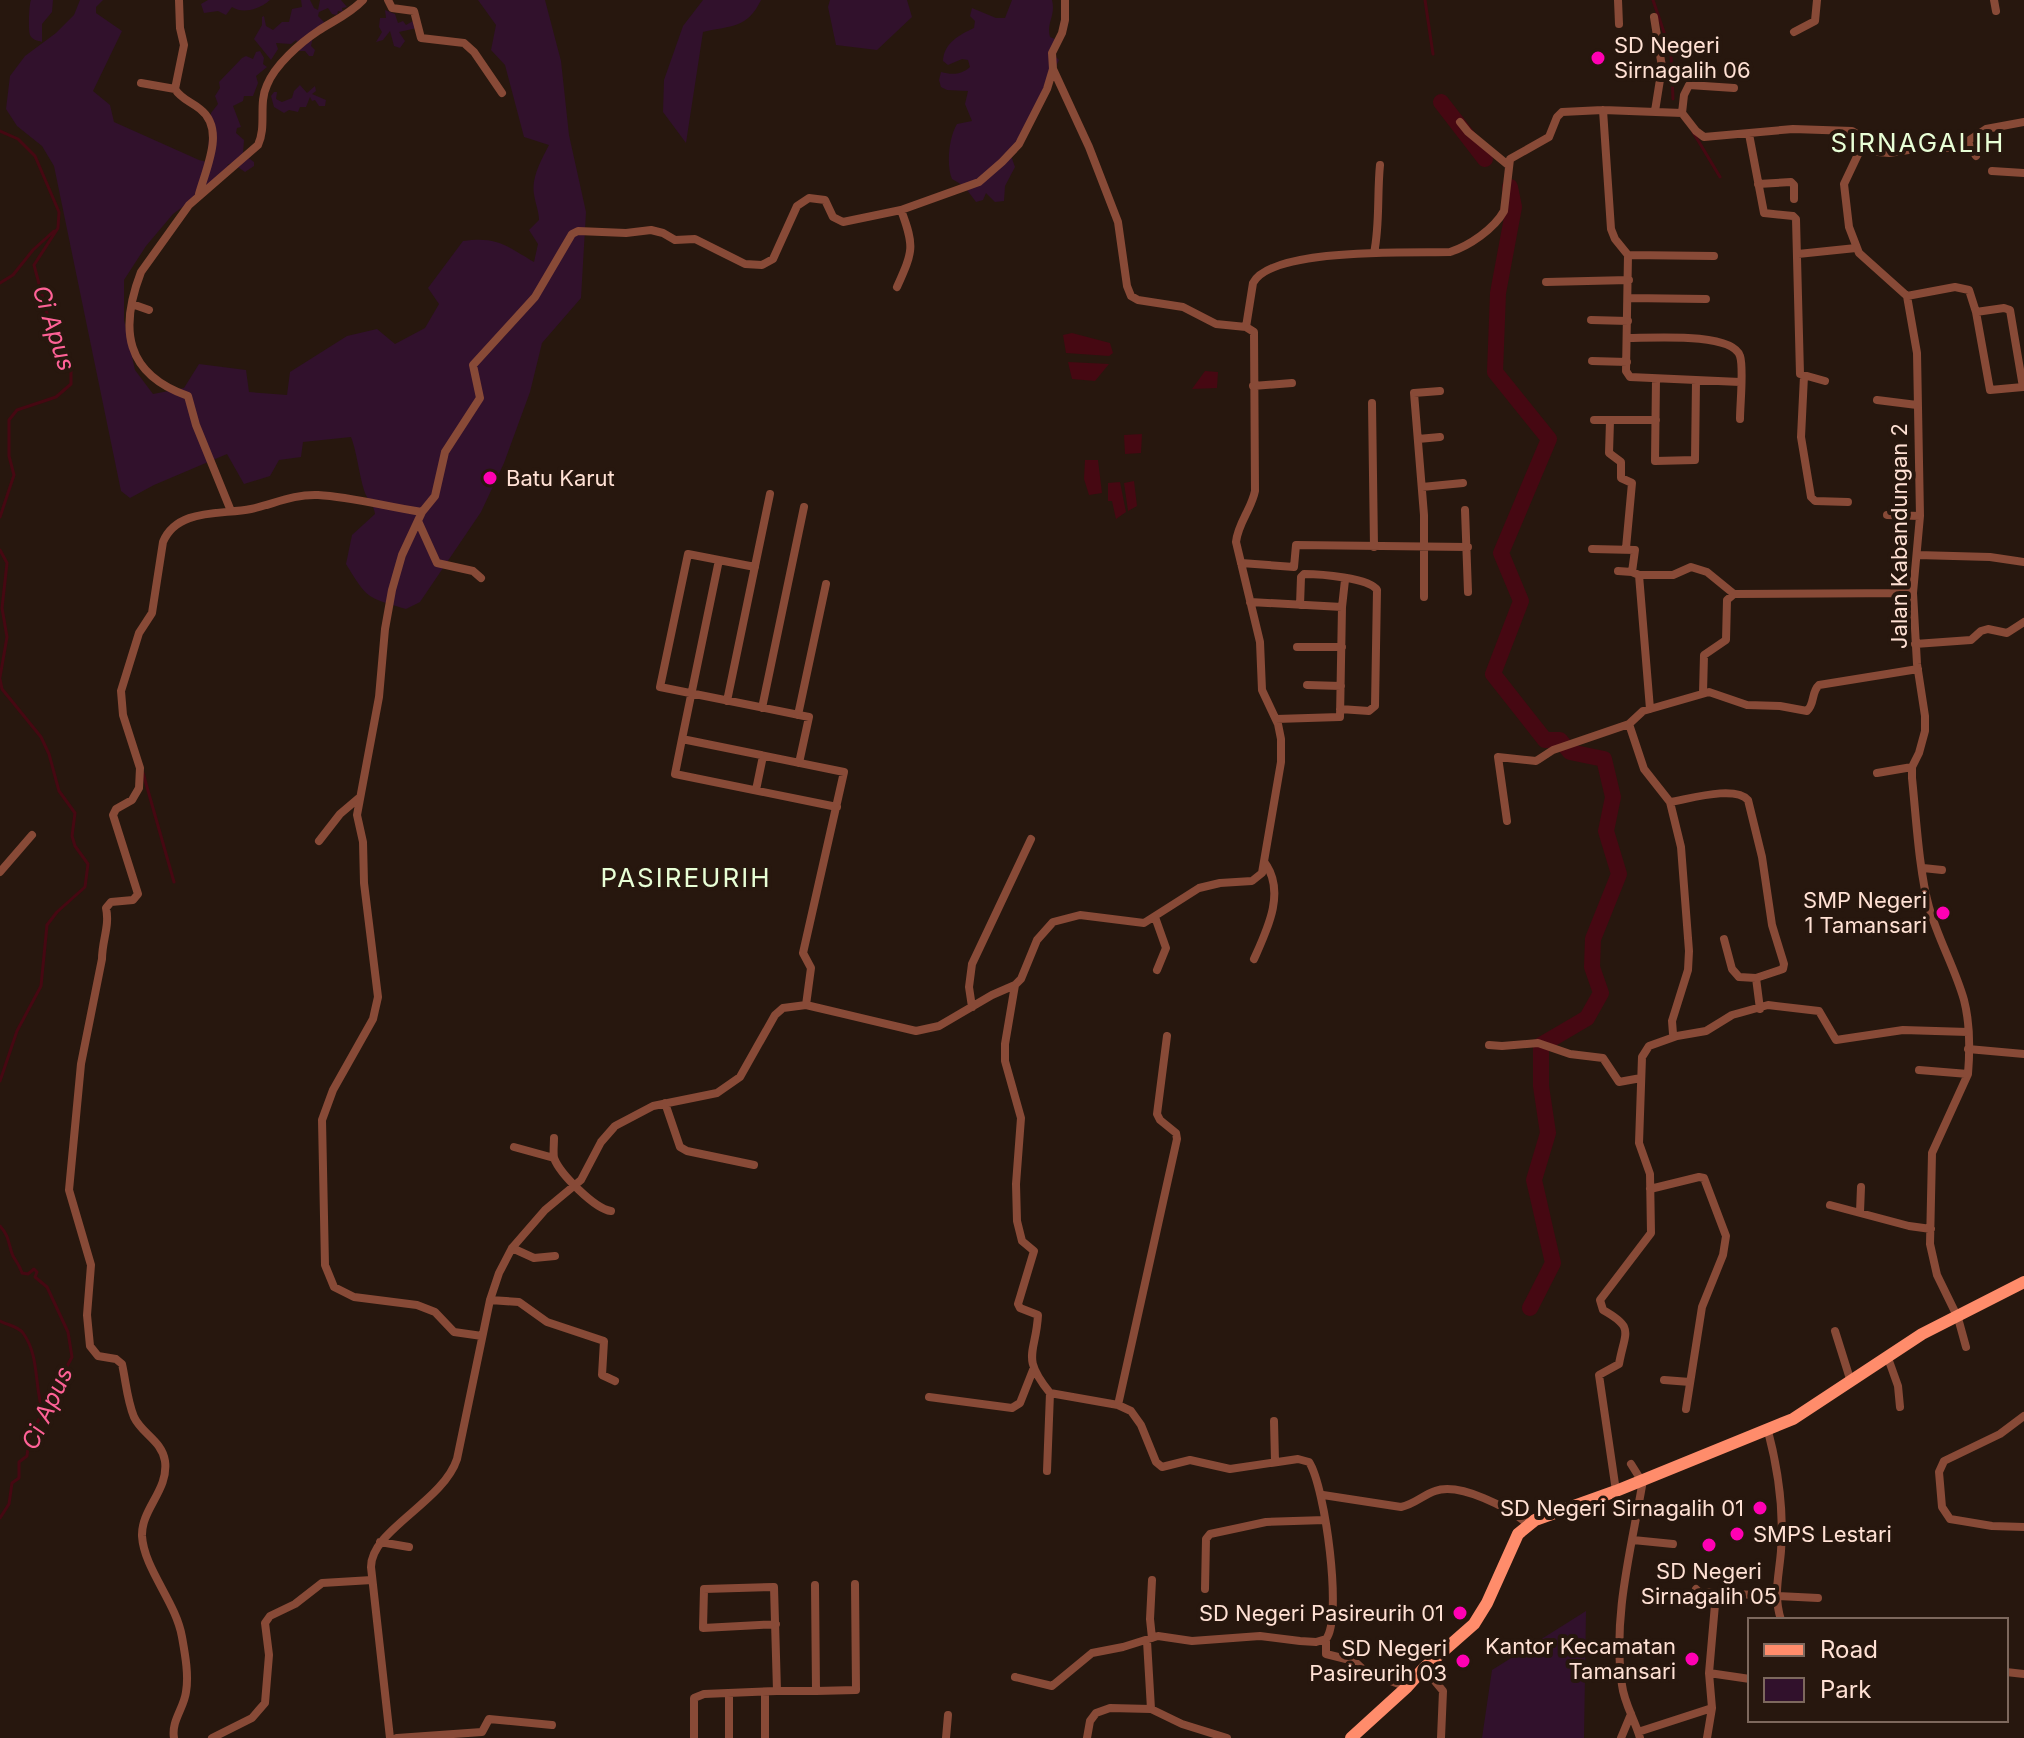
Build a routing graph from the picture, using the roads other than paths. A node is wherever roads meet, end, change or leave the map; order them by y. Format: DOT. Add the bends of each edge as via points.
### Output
graph roads {
  1 [pos="179,0"];
  2 [pos="363,0"];
  3 [pos="388,0"];
  4 [pos="1065,0"];
  5 [pos="1618,0"];
  6 [pos="1817,0"];
  7 [pos="1994,0"];
  8 [pos="1996,11"];
  9 [pos="1654,17"];
  10 [pos="1619,24"];
  11 [pos="1794,32"];
  12 [pos="1053,69"];
  13 [pos="141,83"];
  14 [pos="1734,88"];
  15 [pos="175,89"];
  16 [pos="502,93"];
  17 [pos="1603,110"];
  18 [pos="1655,111"];
  19 [pos="1682,113"];
  20 [pos="1460,122"];
  21 [pos="2024,122"];
  22 [pos="1749,134"];
  23 [pos="1967,141"];
  24 [pos="1862,146"];
  25 [pos="1976,156"];
  26 [pos="1380,165"];
  27 [pos="1508,165"];
  28 [pos="1992,171"];
  29 [pos="2024,173"];
  30 [pos="1758,184"];
  31 [pos="199,195"];
  32 [pos="1794,199"];
  33 [pos="901,210"];
  34 [pos="1856,248"];
  35 [pos="1374,253"];
  36 [pos="1798,254"];
  37 [pos="1628,255"];
  38 [pos="1714,256"];
  39 [pos="1629,280"];
  40 [pos="1546,282"];
  41 [pos="897,287"];
  42 [pos="1907,296"];
  43 [pos="1628,298"];
  44 [pos="1706,299"];
  45 [pos="132,304"];
  46 [pos="149,310"];
  47 [pos="1976,312"];
  48 [pos="1591,320"];
  49 [pos="1628,321"];
  50 [pos="1246,327"];
  51 [pos="2019,332"];
  52 [pos="1628,338"];
  53 [pos="1592,361"];
  54 [pos="1627,362"];
  55 [pos="1804,376"];
  56 [pos="1656,379"];
  57 [pos="1696,381"];
  58 [pos="1825,381"];
  59 [pos="1740,382"];
  60 [pos="1292,383"];
  61 [pos="1253,386"];
  62 [pos="1440,391"];
  63 [pos="1877,400"];
  64 [pos="1372,403"];
  65 [pos="1917,405"];
  66 [pos="1740,419"];
  67 [pos="1594,420"];
  68 [pos="1656,420"];
  69 [pos="1610,421"];
  70 [pos="1440,437"];
  71 [pos="1418,439"];
  72 [pos="1463,483"];
  73 [pos="1422,487"];
  74 [pos="770,494"];
  75 [pos="1848,502"];
  76 [pos="804,507"];
  77 [pos="1465,510"];
  78 [pos="231,511"];
  79 [pos="1887,515"];
  80 [pos="420,516"];
  81 [pos="1920,516"];
  82 [pos="1374,547"];
  83 [pos="1468,547"];
  84 [pos="1424,548"];
  85 [pos="1626,548"];
  86 [pos="1592,549"];
  87 [pos="1917,555"];
  88 [pos="719,560"];
  89 [pos="2024,562"];
  90 [pos="1241,563"];
  91 [pos="755,567"];
  92 [pos="1618,571"];
  93 [pos="1635,573"];
  94 [pos="481,578"];
  95 [pos="1345,580"];
  96 [pos="826,584"];
  97 [pos="1468,592"];
  98 [pos="1913,593"];
  99 [pos="1734,594"];
  100 [pos="1424,597"];
  101 [pos="1250,602"];
  102 [pos="1300,605"];
  103 [pos="1342,607"];
  104 [pos="2024,622"];
  105 [pos="1915,644"];
  106 [pos="1297,647"];
  107 [pos="1342,647"];
  108 [pos="1918,669"];
  109 [pos="1307,685"];
  110 [pos="1341,686"];
  111 [pos="691,693"];
  112 [pos="1703,693"];
  113 [pos="727,701"];
  114 [pos="762,708"];
  115 [pos="1340,709"];
  116 [pos="1650,709"];
  117 [pos="798,715"];
  118 [pos="1276,719"];
  119 [pos="1629,724"];
  120 [pos="682,739"];
  121 [pos="763,756"];
  122 [pos="799,763"];
  123 [pos="1912,767"];
  124 [pos="1877,773"];
  125 [pos="756,790"];
  126 [pos="360,797"];
  127 [pos="1670,802"];
  128 [pos="837,807"];
  129 [pos="1507,821"];
  130 [pos="32,835"];
  131 [pos="1031,839"];
  132 [pos="319,841"];
  133 [pos="1265,863"];
  134 [pos="1923,868"];
  135 [pos="1942,870"];
  136 [pos="0,872"];
  137 [pos="1155,917"];
  138 [pos="1724,939"];
  139 [pos="1254,959"];
  140 [pos="1157,970"];
  141 [pos="1756,978"];
  142 [pos="1015,985"];
  143 [pos="806,1005"];
  144 [pos="972,1007"];
  145 [pos="1760,1009"];
  146 [pos="1968,1032"];
  147 [pos="1167,1036"];
  148 [pos="1677,1036"];
  149 [pos="1489,1045"];
  150 [pos="1968,1049"];
  151 [pos="2024,1054"];
  152 [pos="1919,1070"];
  153 [pos="1968,1074"];
  154 [pos="1641,1078"];
  155 [pos="665,1103"];
  156 [pos="554,1138"];
  157 [pos="514,1147"];
  158 [pos="554,1158"];
  159 [pos="754,1165"];
  160 [pos="575,1185"];
  161 [pos="1861,1187"];
  162 [pos="1650,1189"];
  163 [pos="1830,1205"];
  164 [pos="611,1211"];
  165 [pos="1860,1212"];
  166 [pos="1931,1229"];
  167 [pos="512,1248"];
  168 [pos="555,1256"];
  169 [pos="2024,1282"];
  170 [pos="490,1300"];
  171 [pos="1956,1314"];
  172 [pos="1835,1331"];
  173 [pos="482,1336"];
  174 [pos="1966,1347"];
  175 [pos="1888,1358"];
  176 [pos="1033,1370"];
  177 [pos="1664,1380"];
  178 [pos="615,1381"];
  179 [pos="1690,1382"];
  180 [pos="1851,1383"];
  181 [pos="1050,1393"];
  182 [pos="929,1397"];
  183 [pos="1118,1405"];
  184 [pos="1900,1407"];
  185 [pos="1686,1409"];
  186 [pos="2024,1416"];
  187 [pos="1274,1421"];
  188 [pos="1768,1431"];
  189 [pos="1275,1461"];
  190 [pos="1631,1464"];
  191 [pos="1047,1471"];
  192 [pos="1642,1479"];
  193 [pos="1616,1491"];
  194 [pos="1323,1495"];
  195 [pos="1325,1520"];
  196 [pos="1528,1524"];
  197 [pos="2024,1527"];
  198 [pos="1633,1540"];
  199 [pos="380,1542"];
  200 [pos="1673,1544"];
  201 [pos="409,1547"];
  202 [pos="372,1580"];
  203 [pos="1152,1580"];
  204 [pos="855,1584"];
  205 [pos="815,1585"];
  206 [pos="1205,1589"];
  207 [pos="1696,1589"];
  208 [pos="1716,1593"];
  209 [pos="1776,1596"];
  210 [pos="1818,1598"];
  211 [pos="1781,1618"];
  212 [pos="776,1624"];
  213 [pos="1150,1639"];
  214 [pos="1326,1639"];
  215 [pos="1424,1668"];
  216 [pos="1709,1673"];
  217 [pos="1015,1677"];
  218 [pos="1748,1679"];
  219 [pos="1407,1687"];
  220 [pos="777,1691"];
  221 [pos="816,1691"];
  222 [pos="765,1692"];
  223 [pos="729,1693"];
  224 [pos="1712,1708"];
  225 [pos="1151,1709"];
  226 [pos="1631,1714"];
  227 [pos="948,1715"];
  228 [pos="552,1725"];
  229 [pos="1193,1727"];
  230 [pos="1639,1735"];
  231 [pos="174,1738"];
  232 [pos="212,1738"];
  233 [pos="390,1738"];
  234 [pos="397,1738"];
  235 [pos="694,1738"];
  236 [pos="729,1738"];
  237 [pos="765,1738"];
  238 [pos="946,1738"];
  239 [pos="1087,1738"];
  240 [pos="1190,1738"];
  241 [pos="1227,1738"];
  242 [pos="1351,1738"];
  243 [pos="1441,1738"];
  244 [pos="1621,1738"];
  245 [pos="1707,1738"];
  1 -- 15 [label="street" via="184,45"];
  2 -- 31 [label="street" via="311,36 271,77 258,145"];
  3 -- 16 [label="street" via="392,8 415,12 421,38 464,43 472,49"];
  4 -- 12 [label="street"];
  5 -- 10 [label="street"];
  6 -- 11 [label="street" via="1815,21"];
  7 -- 8 [label="street"];
  9 -- 18 [label="street" via="1662,67"];
  12 -- 33 [label="street" via="1019,144 994,169 979,182"];
  12 -- 50 [label="street" via="1118,222 1131,296 1183,307 1216,324"];
  13 -- 15 [label="street"];
  14 -- 19 [label="street" via="1689,85"];
  15 -- 31 [label="street" via="212,124 214,142"];
  17 -- 18 [label="street"];
  17 -- 27 [label="street" via="1559,114 1549,137 1515,155"];
  17 -- 37 [label="street" via="1611,229"];
  18 -- 19 [label="street"];
  19 -- 22 [label="street" via="1704,137"];
  20 -- 27 [label="street"];
  21 -- 23 [label="street" via="1986,129"];
  22 -- 24 [label="street" via="1843,130 1856,132"];
  22 -- 30 [label="street"];
  23 -- 24 [label="street" via="1953,148 1889,153"];
  23 -- 25 [label="street"];
  24 -- 34 [label="street" via="1844,184"];
  26 -- 35 [label="street"];
  27 -- 35 [label="street" via="1504,211 1468,244 1450,252"];
  28 -- 29 [label="street"];
  30 -- 32 [label="street" via="1791,182"];
  30 -- 36 [label="street" via="1764,213 1795,217"];
  31 -- 45 [label="street" via="141,272"];
  33 -- 41 [label="street" via="912,249"];
  33 -- 80 [label="street" via="839,221 825,200 809,198 797,206 773,259 762,265 745,264 695,239 675,240 651,230 572,234 535,297 473,365 480,398 445,452 435,496"];
  34 -- 36 [label="street"];
  34 -- 42 [label="street"];
  35 -- 50 [label="street" via="1318,257 1261,273 1252,288"];
  36 -- 55 [label="street" via="1799,373"];
  37 -- 38 [label="street"];
  37 -- 39 [label="street"];
  39 -- 40 [label="street"];
  39 -- 43 [label="street"];
  42 -- 47 [label="street" via="1963,287 1971,293"];
  42 -- 65 [label="street, Jalan Kabandungan 2" via="1917,353"];
  43 -- 44 [label="street"];
  43 -- 49 [label="street"];
  45 -- 46 [label="street"];
  45 -- 78 [label="street" via="133,354 152,376 188,396"];
  47 -- 51 [label="street" via="2008,308"];
  47 -- 51 [label="street" via="1991,391 2023,386"];
  48 -- 49 [label="street"];
  49 -- 52 [label="street"];
  50 -- 61 [label="street" via="1254,332"];
  52 -- 54 [label="street"];
  52 -- 59 [label="street" via="1725,342 1740,354"];
  53 -- 54 [label="street"];
  54 -- 56 [label="street" via="1630,377"];
  55 -- 58 [label="street"];
  55 -- 75 [label="street" via="1801,437 1811,497"];
  56 -- 57 [label="street"];
  56 -- 68 [label="street"];
  57 -- 59 [label="street"];
  57 -- 68 [label="street" via="1695,460 1655,461"];
  59 -- 66 [label="street"];
  60 -- 61 [label="street"];
  61 -- 90 [label="street" via="1255,491 1237,532"];
  62 -- 71 [label="street" via="1414,393"];
  63 -- 65 [label="street"];
  64 -- 82 [label="street"];
  65 -- 81 [label="street, Jalan Kabandungan 2"];
  67 -- 69 [label="street"];
  68 -- 69 [label="street"];
  69 -- 85 [label="street" via="1609,453 1621,462 1621,478 1632,483"];
  70 -- 71 [label="street"];
  71 -- 73 [label="street"];
  72 -- 73 [label="street"];
  73 -- 84 [label="street"];
  74 -- 91 [label="street"];
  76 -- 114 [label="street"];
  77 -- 83 [label="street"];
  78 -- 80 [label="street" via="315,495 359,499"];
  78 -- 231 [label="street" via="193,517 167,532 152,613 139,633 121,691 141,776 132,800 113,815 138,894 106,908 108,926 79,1076 69,1190 92,1271 90,1346 98,1356 122,1364 134,1416 164,1457 164,1480 142,1535 182,1636 187,1688"];
  79 -- 81 [label="street"];
  80 -- 94 [label="street" via="437,563 473,571"];
  80 -- 126 [label="street" via="392,590"];
  81 -- 87 [label="street, Jalan Kabandungan 2"];
  82 -- 84 [label="street"];
  82 -- 90 [label="street" via="1296,545 1294,567"];
  83 -- 84 [label="street"];
  83 -- 97 [label="street"];
  84 -- 100 [label="street"];
  85 -- 86 [label="street"];
  85 -- 93 [label="street" via="1635,550"];
  87 -- 89 [label="street"];
  87 -- 98 [label="street, Jalan Kabandungan 2"];
  88 -- 91 [label="street"];
  88 -- 111 [label="street"];
  88 -- 111 [label="street" via="688,554 660,687"];
  90 -- 101 [label="street"];
  91 -- 113 [label="street"];
  92 -- 93 [label="street"];
  93 -- 99 [label="street" via="1673,575 1691,567 1707,572"];
  93 -- 116 [label="street"];
  95 -- 102 [label="street" via="1304,574"];
  95 -- 103 [label="street"];
  95 -- 115 [label="street" via="1371,583 1377,590 1376,688 1374,709"];
  96 -- 117 [label="street"];
  98 -- 99 [label="street"];
  98 -- 105 [label="street, Jalan Kabandungan 2"];
  99 -- 112 [label="street" via="1727,600 1726,640 1704,655"];
  101 -- 102 [label="street"];
  101 -- 118 [label="street" via="1263,657 1263,696"];
  102 -- 103 [label="street"];
  103 -- 107 [label="street"];
  104 -- 105 [label="street" via="2007,633 1988,629 1971,640"];
  105 -- 108 [label="street, Jalan Kabandungan 2"];
  106 -- 107 [label="street"];
  107 -- 110 [label="street"];
  108 -- 112 [label="street" via="1819,685 1807,711 1747,705"];
  108 -- 123 [label="street, Jalan Kabandungan 2" via="1925,731"];
  109 -- 110 [label="street"];
  110 -- 115 [label="street"];
  111 -- 113 [label="street"];
  111 -- 120 [label="street"];
  112 -- 116 [label="street"];
  113 -- 114 [label="street"];
  114 -- 117 [label="street"];
  115 -- 118 [label="street" via="1338,719"];
  116 -- 119 [label="street"];
  117 -- 122 [label="street" via="809,717"];
  118 -- 133 [label="street" via="1281,762"];
  119 -- 127 [label="street" via="1644,769"];
  119 -- 129 [label="street" via="1536,761 1498,757"];
  120 -- 121 [label="street"];
  120 -- 125 [label="street" via="675,774"];
  121 -- 122 [label="street"];
  121 -- 125 [label="street"];
  122 -- 128 [label="street" via="844,772"];
  123 -- 124 [label="street"];
  123 -- 134 [label="street, Jalan Kabandungan 2"];
  125 -- 128 [label="street"];
  126 -- 132 [label="street"];
  126 -- 173 [label="street" via="357,815 378,997 373,1019 322,1120 327,1274 345,1295 417,1305 435,1312 454,1332"];
  127 -- 141 [label="street" via="1729,792 1748,800 1784,964 1778,972"];
  127 -- 148 [label="street" via="1681,847 1689,951 1672,1021"];
  128 -- 143 [label="street" via="803,953 811,968"];
  130 -- 136 [label="street"];
  131 -- 144 [label="street" via="972,964"];
  133 -- 137 [label="street" via="1256,880 1205,885"];
  133 -- 139 [label="street" via="1274,895"];
  134 -- 135 [label="street"];
  134 -- 146 [label="street, Jalan Kabandungan 2" via="1928,904 1963,997"];
  137 -- 140 [label="street" via="1166,948"];
  137 -- 142 [label="street" via="1141,923 1080,915 1053,922 1037,940"];
  138 -- 141 [label="street" via="1735,975"];
  141 -- 145 [label="street"];
  142 -- 144 [label="street"];
  142 -- 176 [label="street" via="1005,1061 1021,1118 1019,1234 1034,1251 1018,1304 1038,1315"];
  143 -- 144 [label="street" via="916,1031 932,1029"];
  143 -- 155 [label="street" via="783,1008 775,1015 733,1083 717,1093"];
  145 -- 146 [label="street" via="1768,1005 1819,1011 1836,1040 1903,1030"];
  145 -- 148 [label="street" via="1732,1015 1706,1031"];
  146 -- 150 [label="street, Jalan Kabandungan 2"];
  147 -- 183 [label="street" via="1157,1114 1177,1139"];
  148 -- 154 [label="street" via="1645,1049"];
  149 -- 154 [label="street" via="1541,1044 1603,1058 1619,1082"];
  150 -- 151 [label="street"];
  150 -- 153 [label="street, Jalan Kabandungan 2"];
  152 -- 153 [label="street"];
  153 -- 166 [label="street, Jalan Kabandungan 2" via="1932,1153"];
  154 -- 162 [label="street" via="1639,1143 1650,1170"];
  155 -- 159 [label="street" via="680,1147"];
  155 -- 160 [label="street" via="615,1126"];
  156 -- 158 [label="street"];
  157 -- 158 [label="street"];
  158 -- 160 [label="street"];
  160 -- 164 [label="street" via="598,1207"];
  160 -- 167 [label="street"];
  161 -- 165 [label="street"];
  162 -- 179 [label="street" via="1702,1177 1726,1233 1702,1307"];
  162 -- 193 [label="street" via="1650,1236 1600,1300 1603,1310 1625,1327 1619,1364 1599,1375"];
  163 -- 165 [label="street"];
  165 -- 166 [label="street"];
  166 -- 171 [label="street, Jalan Kabandungan 2" via="1932,1259"];
  167 -- 168 [label="street" via="534,1258"];
  167 -- 170 [label="street"];
  169 -- 171 [label="main road"];
  170 -- 173 [label="street"];
  170 -- 178 [label="street" via="519,1302 542,1320 604,1341 602,1375"];
  171 -- 174 [label="street, Jalan Kabandungan 2"];
  171 -- 175 [label="main road"];
  172 -- 180 [label="street"];
  173 -- 199 [label="street" via="454,1469 442,1487"];
  175 -- 180 [label="main road"];
  175 -- 184 [label="street"];
  176 -- 181 [label="street"];
  176 -- 182 [label="street" via="1020,1403 1012,1408"];
  177 -- 179 [label="street"];
  179 -- 185 [label="street"];
  180 -- 188 [label="main road"];
  181 -- 183 [label="street"];
  181 -- 191 [label="street"];
  183 -- 189 [label="street" via="1131,1411 1141,1425 1162,1467 1190,1460 1230,1469"];
  186 -- 197 [label="street" via="1944,1461 1939,1472 1942,1507 1950,1519"];
  187 -- 189 [label="street"];
  188 -- 192 [label="main road"];
  188 -- 209 [label="street" via="1780,1508"];
  189 -- 194 [label="street" via="1309,1462"];
  190 -- 192 [label="street"];
  192 -- 193 [label="main road"];
  192 -- 198 [label="street"];
  193 -- 196 [label="main road"];
  194 -- 195 [label="street"];
  194 -- 196 [label="street" via="1401,1507 1447,1490 1502,1505"];
  195 -- 206 [label="street" via="1276,1521 1210,1534"];
  195 -- 214 [label="street" via="1332,1573"];
  196 -- 215 [label="main road" via="1518,1534 1474,1624"];
  198 -- 200 [label="street"];
  198 -- 226 [label="street" via="1620,1663"];
  199 -- 201 [label="street"];
  199 -- 202 [label="street" via="372,1554"];
  202 -- 232 [label="street" via="322,1583 270,1616 265,1623 265,1703 252,1718"];
  202 -- 233 [label="street"];
  203 -- 213 [label="street"];
  204 -- 221 [label="street" via="856,1690"];
  205 -- 221 [label="street"];
  207 -- 208 [label="street"];
  208 -- 209 [label="street"];
  208 -- 216 [label="street"];
  209 -- 210 [label="street"];
  209 -- 211 [label="street"];
  212 -- 212 [label="street" via="703,1628 704,1589 774,1587"];
  212 -- 220 [label="street"];
  213 -- 214 [label="street"];
  213 -- 217 [label="street" via="1092,1653 1052,1686"];
  213 -- 225 [label="street"];
  214 -- 219 [label="street" via="1326,1654 1354,1661 1366,1672"];
  215 -- 219 [label="main road"];
  215 -- 243 [label="street" via="1443,1691"];
  216 -- 218 [label="street"];
  216 -- 224 [label="street"];
  219 -- 242 [label="main road"];
  220 -- 221 [label="street"];
  220 -- 222 [label="street"];
  222 -- 223 [label="street"];
  222 -- 237 [label="street"];
  223 -- 235 [label="street" via="694,1698"];
  223 -- 236 [label="street"];
  224 -- 230 [label="street"];
  224 -- 245 [label="street"];
  225 -- 229 [label="street"];
  225 -- 239 [label="street" via="1103,1709 1090,1721"];
  226 -- 230 [label="street"];
  226 -- 244 [label="street"];
  227 -- 238 [label="street"];
  228 -- 234 [label="street" via="489,1719 483,1732"];
  229 -- 240 [label="street"];
  229 -- 241 [label="street"];
}
